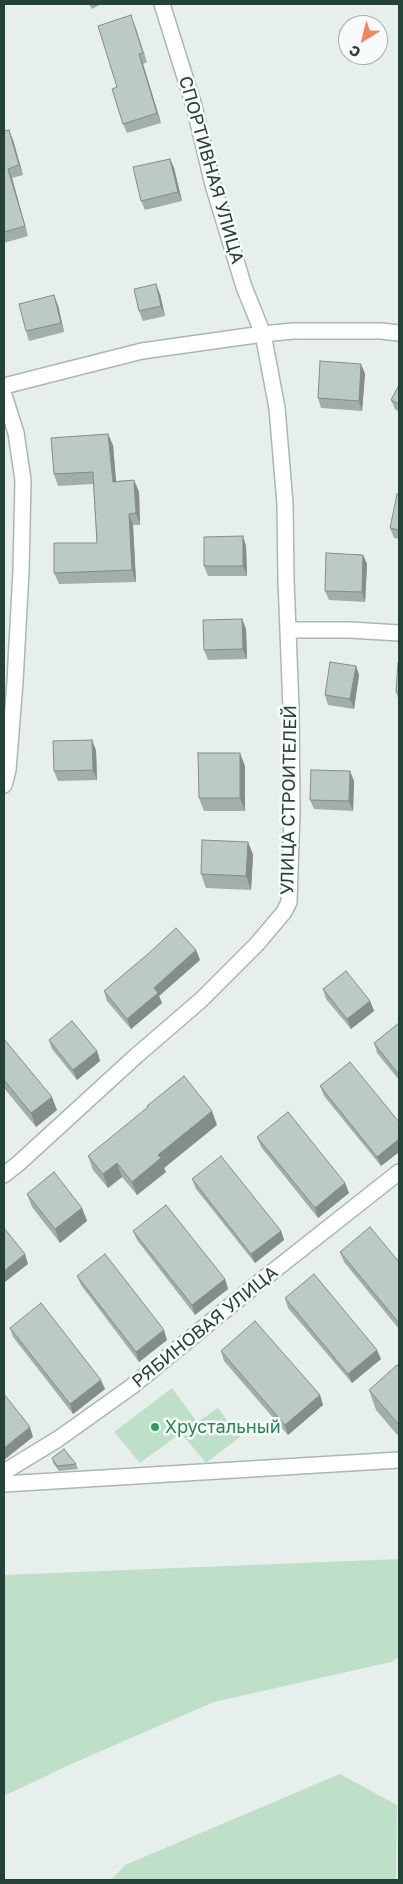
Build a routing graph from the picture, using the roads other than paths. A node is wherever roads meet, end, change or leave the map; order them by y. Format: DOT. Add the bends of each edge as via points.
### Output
graph roads {
  1 [pos="162,4"];
  2 [pos="263,334"];
  3 [pos="399,334"];
  4 [pos="4,386"];
  5 [pos="4,395"];
  6 [pos="288,630"];
  7 [pos="399,633"];
  8 [pos="4,785"];
  9 [pos="399,1172"];
  10 [pos="4,1175"];
  11 [pos="399,1460"];
  12 [pos="4,1472"];
  13 [pos="4,1484"];
  1 -- 2 [label="street, СПОРТИВНАЯ УЛИЦА" via="194,106 213,185"];
  2 -- 3 [label="street" via="371,330"];
  2 -- 4 [label="street" via="142,351"];
  2 -- 6 [label="street, УЛИЦА СТРОИТЕЛЕЙ" via="277,408 285,504"];
  5 -- 8 [label="street" via="16,433 23,480 15,673 8,770"];
  6 -- 7 [label="street"];
  6 -- 10 [label="street, УЛИЦА СТРОИТЕЛЕЙ" via="292,811 289,902 284,912 201,1000"];
  9 -- 12 [label="street, РЯБИНОВАЯ УЛИЦА" via="131,1387 58,1439"];
  11 -- 13 [label="street"];
}
